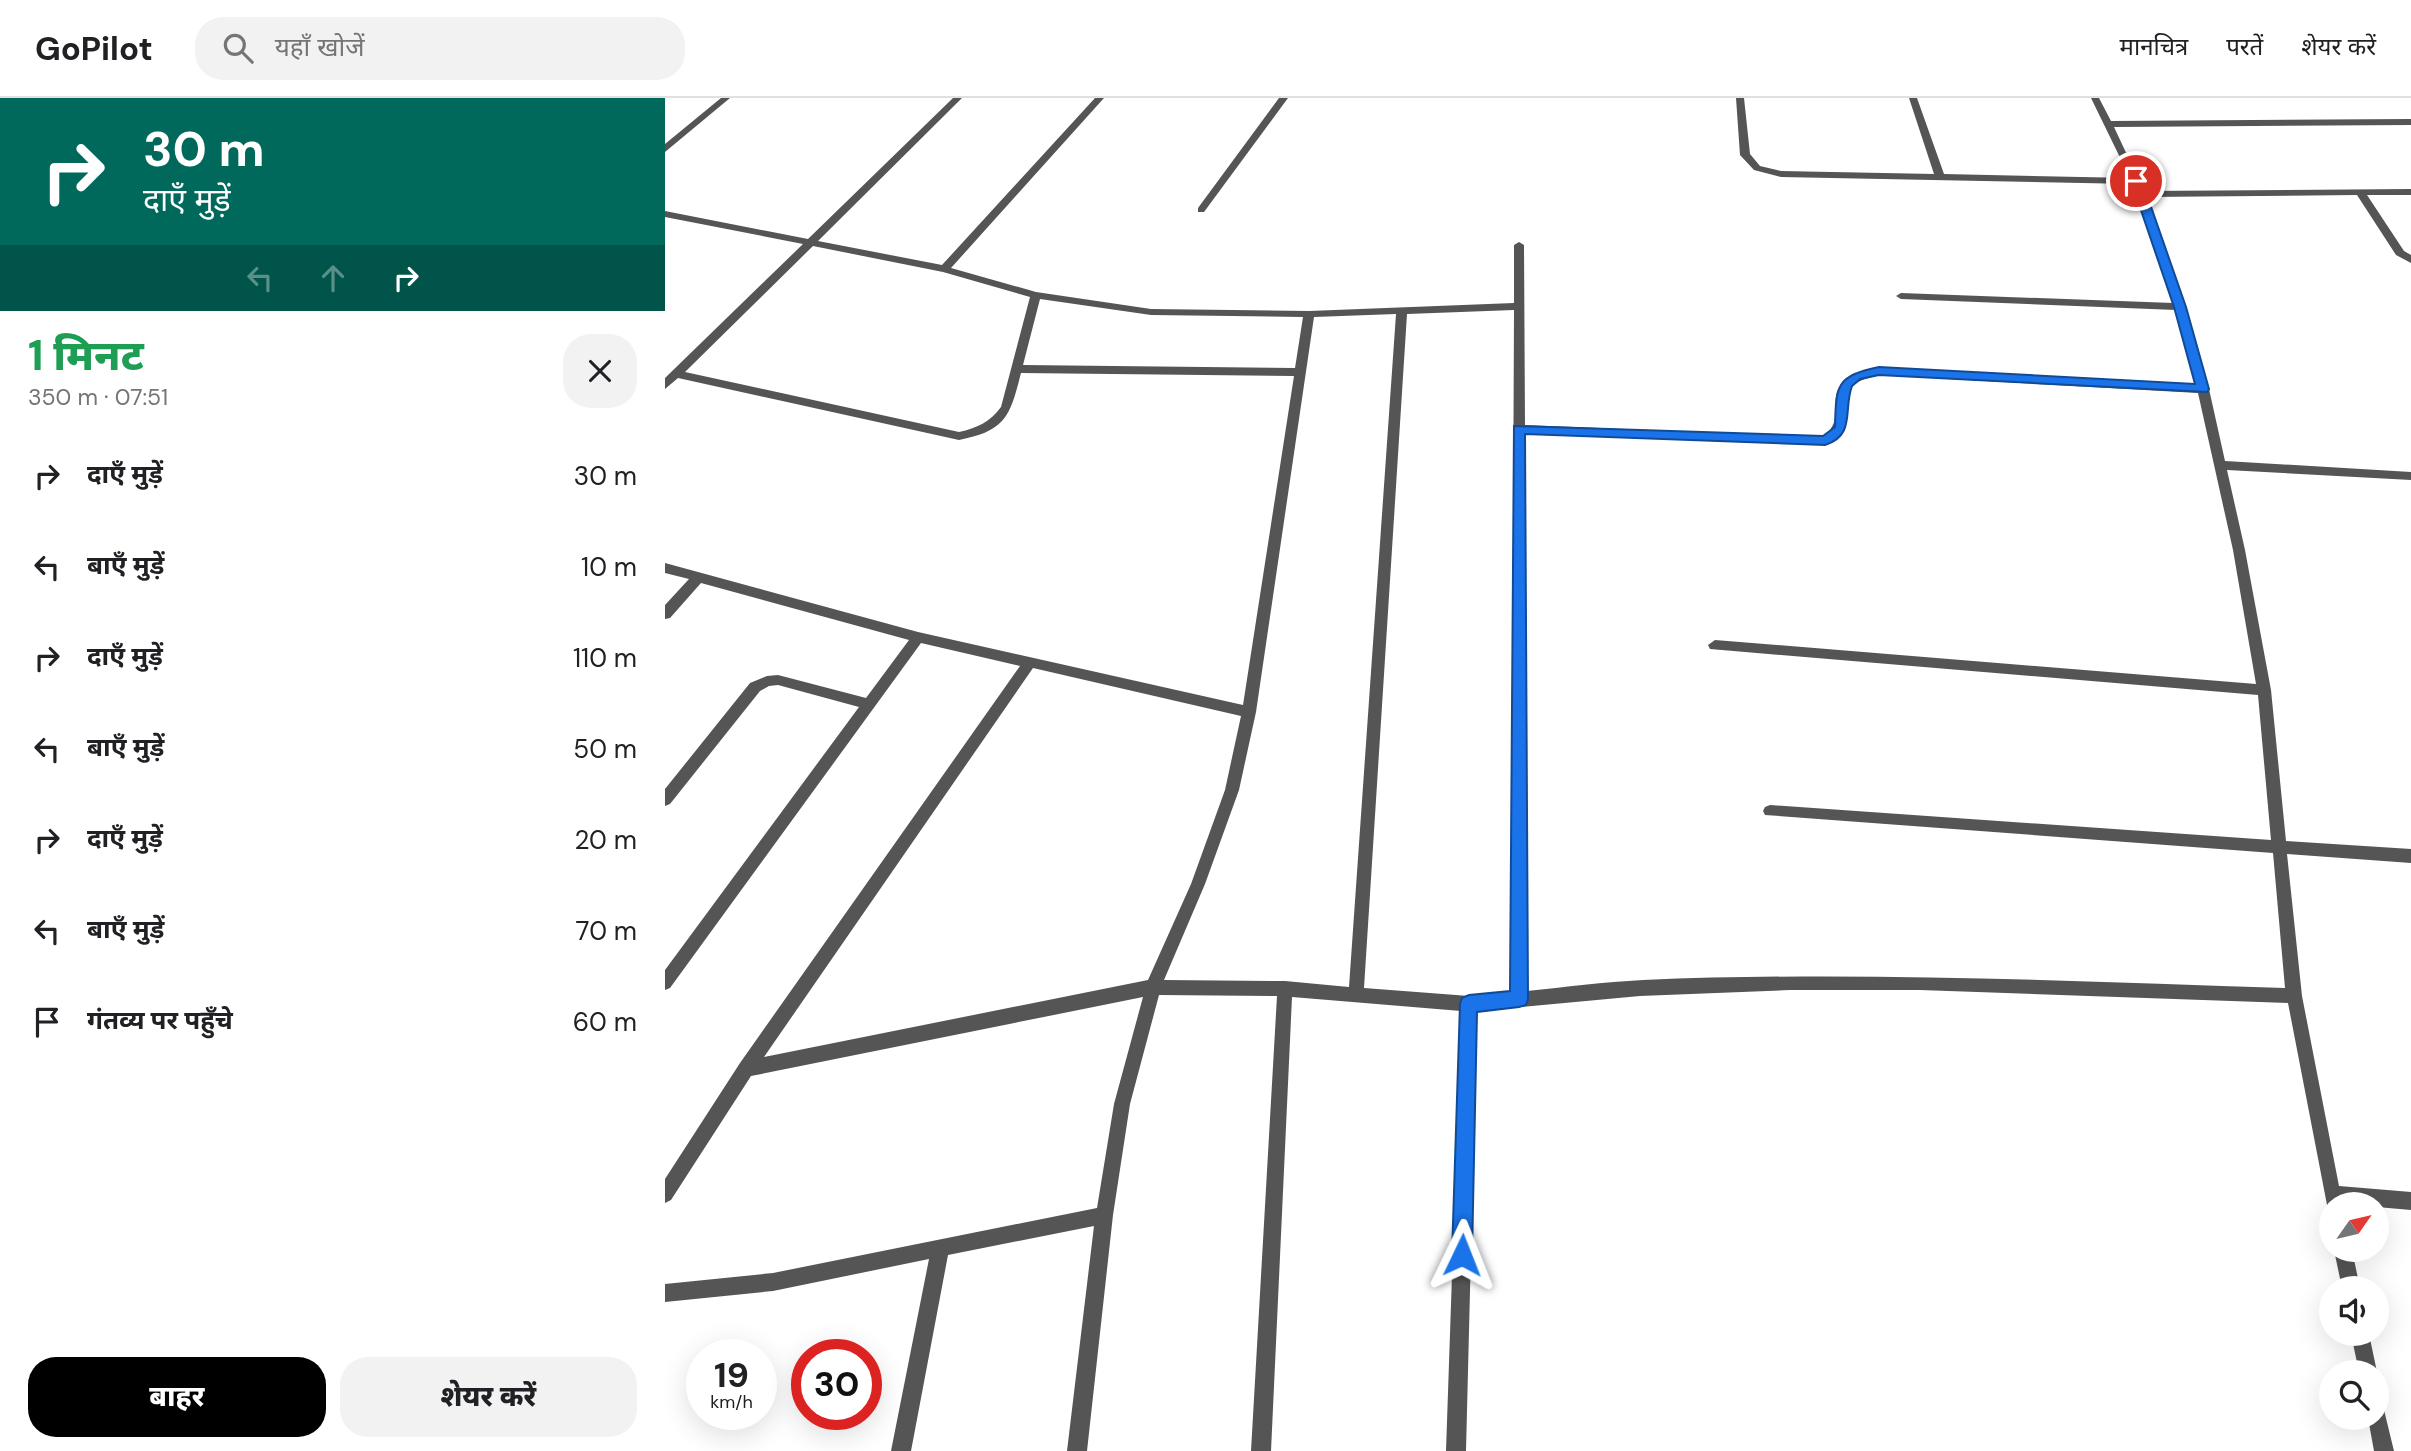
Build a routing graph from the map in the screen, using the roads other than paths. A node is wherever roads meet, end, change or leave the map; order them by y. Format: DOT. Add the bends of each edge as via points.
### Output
graph roads {
  1 [pos="726,98"];
  2 [pos="958,98"];
  3 [pos="1100,98"];
  4 [pos="1284,98"];
  5 [pos="1740,98"];
  6 [pos="1913,98"];
  7 [pos="2095,98"];
  8 [pos="2411,122"];
  9 [pos="2109,124"];
  10 [pos="665,149"];
  11 [pos="1940,178"];
  12 [pos="2138,188"];
  13 [pos="2360,192"];
  14 [pos="2411,192"];
  15 [pos="1201,210"];
  16 [pos="665,214"];
  17 [pos="809,242"];
  18 [pos="1519,246"];
  19 [pos="2411,260"];
  20 [pos="944,269"];
  21 [pos="1036,295"];
  22 [pos="1902,296"];
  23 [pos="1519,306"];
  24 [pos="2180,307"];
  25 [pos="1402,311"];
  26 [pos="1309,314"];
  27 [pos="1016,369"];
  28 [pos="1299,372"];
  29 [pos="676,374"];
  30 [pos="665,385"];
  31 [pos="2203,389"];
  32 [pos="1518,429"];
  33 [pos="2220,465"];
  34 [pos="2411,476"];
  35 [pos="665,568"];
  36 [pos="699,576"];
  37 [pos="665,614"];
  38 [pos="918,637"];
  39 [pos="1715,645"];
  40 [pos="1030,662"];
  41 [pos="2264,690"];
  42 [pos="869,704"];
  43 [pos="1249,712"];
  44 [pos="665,800"];
  45 [pos="1770,811"];
  46 [pos="2280,848"];
  47 [pos="2411,856"];
  48 [pos="665,984"];
  49 [pos="1153,987"];
  50 [pos="1285,989"];
  51 [pos="1356,993"];
  52 [pos="2294,996"];
  53 [pos="1519,999"];
  54 [pos="1469,1004"];
  55 [pos="745,1069"];
  56 [pos="2332,1192"];
  57 [pos="665,1194"];
  58 [pos="2389,1200"];
  59 [pos="2411,1201"];
  60 [pos="1104,1215"];
  61 [pos="940,1249"];
  62 [pos="665,1293"];
  63 [pos="2380,1430"];
  64 [pos="901,1451"];
  65 [pos="1077,1451"];
  66 [pos="1261,1451"];
  67 [pos="1456,1451"];
  68 [pos="2384,1451"];
  1 -- 10 [label="street"];
  2 -- 17 [label="street"];
  3 -- 20 [label="street"];
  4 -- 15 [label="street"];
  5 -- 11 [label="street" via="1745,155 1757,167 1781,174"];
  6 -- 11 [label="street"];
  7 -- 9 [label="street"];
  8 -- 9 [label="street"];
  9 -- 12 [label="street"];
  11 -- 12 [label="street"];
  12 -- 13 [label="street"];
  12 -- 24 [label="street"];
  13 -- 14 [label="street"];
  13 -- 19 [label="street" via="2400,253"];
  16 -- 17 [label="street"];
  17 -- 20 [label="street"];
  17 -- 29 [label="street"];
  18 -- 23 [label="street"];
  20 -- 21 [label="street"];
  21 -- 26 [label="street" via="1151,312"];
  21 -- 27 [label="street"];
  22 -- 24 [label="street"];
  23 -- 25 [label="street"];
  23 -- 32 [label="street"];
  24 -- 31 [label="street"];
  25 -- 26 [label="street"];
  25 -- 51 [label="street"];
  26 -- 28 [label="street"];
  27 -- 28 [label="street"];
  27 -- 29 [label="street" via="1006,408 997,422 978,433 960,436"];
  28 -- 43 [label="street"];
  29 -- 30 [label="street"];
  31 -- 32 [label="street" via="1879,371 1846,384 1841,427 1825,441"];
  31 -- 33 [label="street"];
  32 -- 53 [label="street"];
  33 -- 34 [label="street"];
  33 -- 41 [label="street"];
  35 -- 36 [label="street"];
  36 -- 37 [label="street"];
  36 -- 38 [label="street"];
  38 -- 40 [label="street"];
  38 -- 42 [label="street"];
  39 -- 41 [label="street"];
  40 -- 43 [label="street"];
  40 -- 55 [label="street"];
  41 -- 46 [label="street"];
  42 -- 44 [label="street" via="767,681 755,687"];
  42 -- 48 [label="street"];
  43 -- 49 [label="street" via="1232,790"];
  45 -- 46 [label="street"];
  46 -- 47 [label="street"];
  46 -- 52 [label="street"];
  49 -- 50 [label="street"];
  49 -- 55 [label="street"];
  49 -- 60 [label="street" via="1122,1104"];
  50 -- 51 [label="street"];
  50 -- 66 [label="street"];
  51 -- 54 [label="street"];
  52 -- 53 [label="street" via="1790,983 1640,988"];
  52 -- 56 [label="street"];
  53 -- 54 [label="street"];
  54 -- 67 [label="street"];
  55 -- 57 [label="street"];
  58 -- 59 [label="street"];
  60 -- 61 [label="street"];
  60 -- 65 [label="street"];
  61 -- 62 [label="street" via="773,1282"];
  61 -- 64 [label="street"];
  63 -- 68 [label="street"];
}
